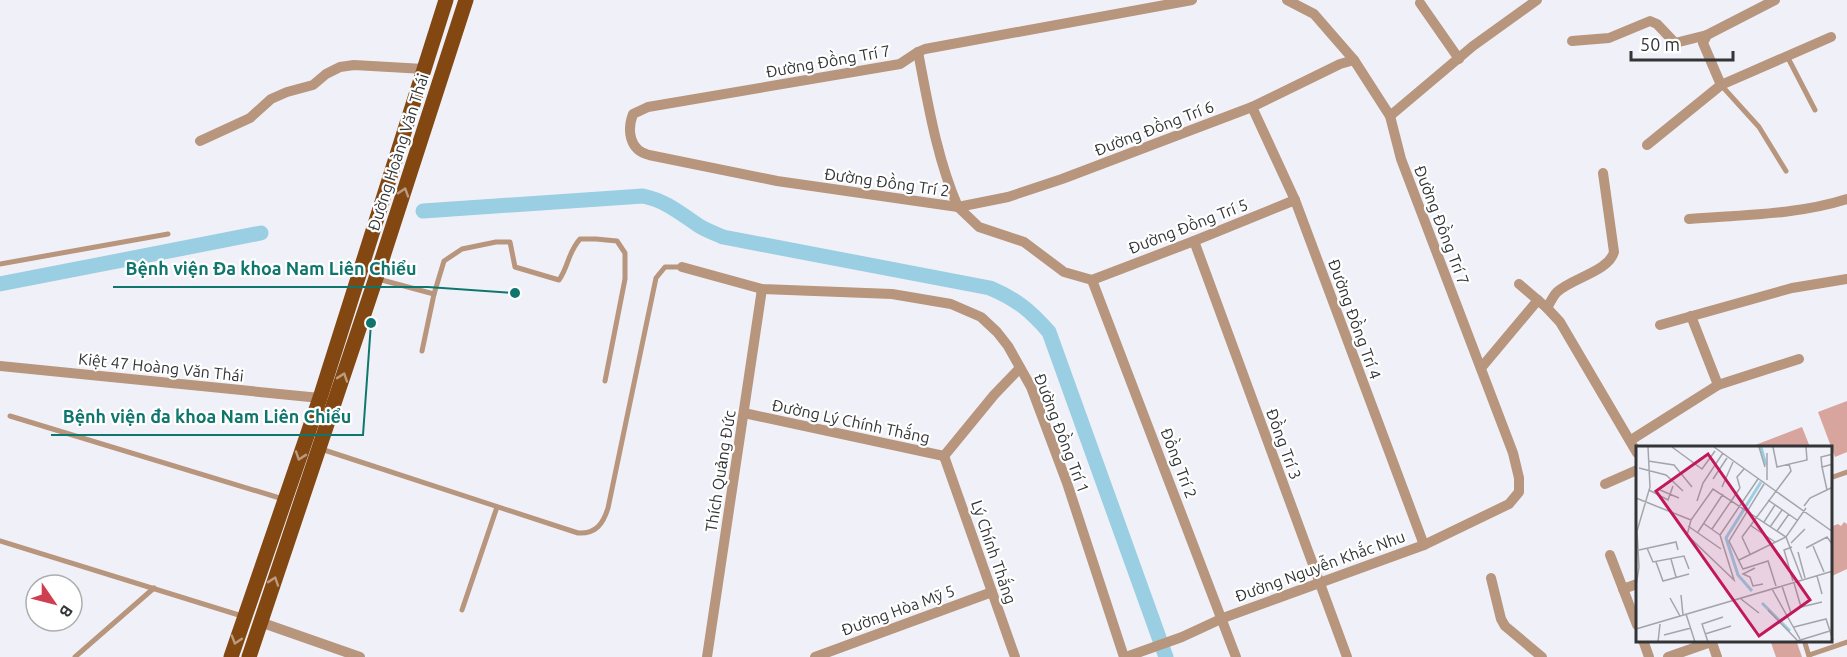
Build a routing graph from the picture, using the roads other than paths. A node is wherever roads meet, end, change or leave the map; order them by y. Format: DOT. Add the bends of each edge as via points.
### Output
graph roads {
  1 [pos="446,0"];
  2 [pos="466,0"];
  3 [pos="1192,0"];
  4 [pos="1287,0"];
  5 [pos="1537,0"];
  6 [pos="1776,0"];
  7 [pos="1420,3"];
  8 [pos="1707,35"];
  9 [pos="1831,37"];
  10 [pos="1572,41"];
  11 [pos="918,52"];
  12 [pos="1787,56"];
  13 [pos="1459,59"];
  14 [pos="1354,60"];
  15 [pos="424,69"];
  16 [pos="1721,85"];
  17 [pos="1252,107"];
  18 [pos="1815,110"];
  19 [pos="1390,116"];
  20 [pos="200,141"];
  21 [pos="1647,145"];
  22 [pos="659,157"];
  23 [pos="1786,171"];
  24 [pos="1603,173"];
  25 [pos="1847,199"];
  26 [pos="1295,200"];
  27 [pos="958,207"];
  28 [pos="1689,219"];
  29 [pos="168,234"];
  30 [pos="1194,241"];
  31 [pos="0,264"];
  32 [pos="682,267"];
  33 [pos="1847,279"];
  34 [pos="358,280"];
  35 [pos="1092,280"];
  36 [pos="374,282"];
  37 [pos="1519,284"];
  38 [pos="762,289"];
  39 [pos="434,294"];
  40 [pos="1538,300"];
  41 [pos="1547,308"];
  42 [pos="1691,316"];
  43 [pos="1660,324"];
  44 [pos="422,351"];
  45 [pos="1799,359"];
  46 [pos="0,366"];
  47 [pos="1020,368"];
  48 [pos="1480,368"];
  49 [pos="605,381"];
  50 [pos="1718,385"];
  51 [pos="320,398"];
  52 [pos="744,413"];
  53 [pos="10,416"];
  54 [pos="1631,440"];
  55 [pos="318,448"];
  56 [pos="1636,451"];
  57 [pos="944,456"];
  58 [pos="1636,470"];
  59 [pos="1847,472"];
  60 [pos="1832,477"];
  61 [pos="1605,484"];
  62 [pos="1519,492"];
  63 [pos="285,499"];
  64 [pos="498,507"];
  65 [pos="0,541"];
  66 [pos="1424,545"];
  67 [pos="1610,555"];
  68 [pos="1491,578"];
  69 [pos="1318,583"];
  70 [pos="1636,584"];
  71 [pos="154,588"];
  72 [pos="1623,589"];
  73 [pos="992,592"];
  74 [pos="462,610"];
  75 [pos="243,616"];
  76 [pos="1222,618"];
  77 [pos="260,622"];
  78 [pos="1636,622"];
  79 [pos="1644,642"];
  80 [pos="1708,642"];
  81 [pos="1711,642"];
  82 [pos="1847,642"];
  83 [pos="328,646"];
  84 [pos="1128,656"];
  85 [pos="1809,656"];
  86 [pos="75,657"];
  87 [pos="231,657"];
  88 [pos="249,657"];
  89 [pos="324,657"];
  90 [pos="360,657"];
  91 [pos="707,657"];
  92 [pos="815,657"];
  93 [pos="1015,657"];
  94 [pos="1236,657"];
  95 [pos="1347,657"];
  96 [pos="1542,657"];
  97 [pos="1649,657"];
  98 [pos="1668,657"];
  99 [pos="1718,657"];
  1 -- 15 [label="main road, Đường Hoàng Văn Thái"];
  36 -- 2 [label="main road, Đường Hoàng Văn Thái, one-way"];
  3 -- 11 [label="street, Đường Đồng Trí 7"];
  4 -- 14 [label="street, Đường Đồng Trí 7" via="1314,14"];
  5 -- 13 [label="street"];
  6 -- 8 [label="street"];
  7 -- 13 [label="street"];
  8 -- 10 [label="street" via="1675,43 1650,21 1609,38"];
  8 -- 16 [label="street" via="1703,43"];
  9 -- 12 [label="street"];
  11 -- 22 [label="street, Đường Đồng Trí 7" via="900,64 648,107 633,114 629,133 640,152"];
  11 -- 27 [label="street" via="950,190"];
  12 -- 16 [label="street"];
  12 -- 18 [label="lane"];
  13 -- 19 [label="street"];
  14 -- 17 [label="street, Đường Đồng Trí 6"];
  14 -- 19 [label="street, Đường Đồng Trí 7"];
  15 -- 20 [label="street" via="340,67 313,85 271,99 250,118"];
  15 -- 34 [label="main road, Đường Hoàng Văn Thái"];
  16 -- 21 [label="street"];
  16 -- 23 [label="lane" via="1759,127"];
  17 -- 26 [label="street, Đường Đồng Trí 4"];
  17 -- 27 [label="street, Đường Đồng Trí 6" via="1062,179"];
  19 -- 48 [label="street, Đường Đồng Trí 7" via="1401,159"];
  22 -- 27 [label="street, Đường Đồng Trí 2" via="777,181"];
  24 -- 41 [label="street" via="1614,252 1610,261 1556,292"];
  25 -- 28 [label="street" via="1816,207"];
  26 -- 30 [label="street, Đường Đồng Trí 5"];
  26 -- 66 [label="street, Đường Đồng Trí 4"];
  27 -- 35 [label="street, Đường Đồng Trí 2" via="979,227 1024,242 1064,272"];
  29 -- 31 [label="lane"];
  30 -- 35 [label="street, Đường Đồng Trí 5"];
  30 -- 69 [label="street, Đồng Trí 3"];
  32 -- 38 [label="street, Đường Đồng Trí 1"];
  32 -- 64 [label="lane" via="665,267 656,278 608,508 601,525 591,532 578,533"];
  33 -- 42 [label="street" via="1792,288"];
  34 -- 36 [label="main road"];
  34 -- 51 [label="main road, Đường Hoàng Văn Thái"];
  35 -- 76 [label="street, Đồng Trí 2"];
  36 -- 39 [label="lane"];
  55 -- 36 [label="main road, Đường Hoàng Văn Thái, one-way"];
  37 -- 40 [label="street"];
  38 -- 47 [label="street, Đường Đồng Trí 1" via="892,294 951,304 981,316 1008,346"];
  38 -- 52 [label="street, Thích Quảng Đức"];
  39 -- 44 [label="lane"];
  39 -- 49 [label="lane" via="444,261 462,249 510,242 515,267 559,280 572,248 580,240 617,241 625,253 625,279"];
  40 -- 41 [label="street"];
  40 -- 48 [label="street"];
  41 -- 54 [label="street" via="1560,322"];
  42 -- 43 [label="street"];
  42 -- 50 [label="street"];
  45 -- 50 [label="street"];
  46 -- 51 [label="street, Kiệt 47 Hoàng Văn Thái"];
  47 -- 57 [label="street, Đường Lý Chính Thắng"];
  47 -- 84 [label="street, Đường Đồng Trí 1" via="1067,483"];
  48 -- 62 [label="street, Đường Đồng Trí 7" via="1513,453"];
  50 -- 54 [label="street"];
  51 -- 63 [label="main road, Đường Hoàng Văn Thái, one-way"];
  52 -- 57 [label="street, Đường Lý Chính Thắng"];
  52 -- 91 [label="street, Thích Quảng Đức"];
  53 -- 63 [label="lane"];
  54 -- 56 [label="street"];
  55 -- 64 [label="lane"];
  77 -- 55 [label="main road, Đường Hoàng Văn Thái, one-way"];
  57 -- 73 [label="street, Lý Chính Thắng"];
  58 -- 61 [label="street"];
  59 -- 60 [label="lane"];
  62 -- 66 [label="street, Đường Nguyễn Khắc Nhu" via="1509,504"];
  63 -- 75 [label="main road, Đường Hoàng Văn Thái"];
  64 -- 74 [label="lane"];
  65 -- 71 [label="lane"];
  66 -- 69 [label="street, Đường Nguyễn Khắc Nhu"];
  67 -- 72 [label="street"];
  68 -- 96 [label="street" via="1501,620"];
  69 -- 76 [label="street, Đường Nguyễn Khắc Nhu"];
  69 -- 95 [label="street, Đồng Trí 3"];
  70 -- 72 [label="street"];
  71 -- 75 [label="lane"];
  71 -- 86 [label="lane"];
  72 -- 78 [label="street"];
  73 -- 92 [label="street, Đường Hòa Mỹ 5"];
  73 -- 93 [label="street, Lý Chính Thắng"];
  75 -- 87 [label="main road, Đường Hoàng Văn Thái, one-way"];
  76 -- 84 [label="street, Đường Nguyễn Khắc Nhu"];
  76 -- 94 [label="street, Đồng Trí 2"];
  77 -- 83 [label="street"];
  77 -- 88 [label="main road, Đường Hoàng Văn Thái"];
  79 -- 97 [label="street"];
  80 -- 98 [label="street"];
  81 -- 99 [label="street"];
  82 -- 85 [label="lane"];
  83 -- 89 [label="street"];
  83 -- 90 [label="street"];
}
